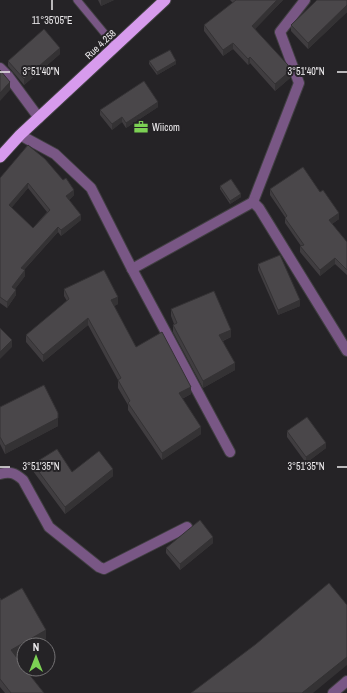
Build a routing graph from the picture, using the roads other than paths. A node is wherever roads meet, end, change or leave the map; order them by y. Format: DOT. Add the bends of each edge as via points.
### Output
graph roads {
  1 [pos="77,0"];
  2 [pos="164,0"];
  3 [pos="305,0"];
  4 [pos="115,46"];
  5 [pos="0,68"];
  6 [pos="38,118"];
  7 [pos="20,135"];
  8 [pos="0,157"];
  9 [pos="253,202"];
  10 [pos="132,269"];
  11 [pos="344,338"];
  12 [pos="347,351"];
  13 [pos="230,452"];
  14 [pos="0,474"];
  15 [pos="187,527"];
  16 [pos="347,681"];
  17 [pos="333,693"];
  1 -- 4 [label="lane"];
  2 -- 4 [label="highway, Rue 4.258"];
  3 -- 9 [label="street" via="280,32 299,83"];
  4 -- 6 [label="highway, Rue 4.258"];
  5 -- 6 [label="street"];
  6 -- 7 [label="highway, Rue 4.258"];
  7 -- 8 [label="highway, Rue 4.258"];
  7 -- 10 [label="street" via="55,154 91,188"];
  9 -- 10 [label="street"];
  9 -- 11 [label="street"];
  10 -- 13 [label="street"];
  11 -- 12 [label="street"];
  14 -- 15 [label="street" via="7,472 20,477 55,534 99,567 104,568"];
  16 -- 17 [label="street"];
}
